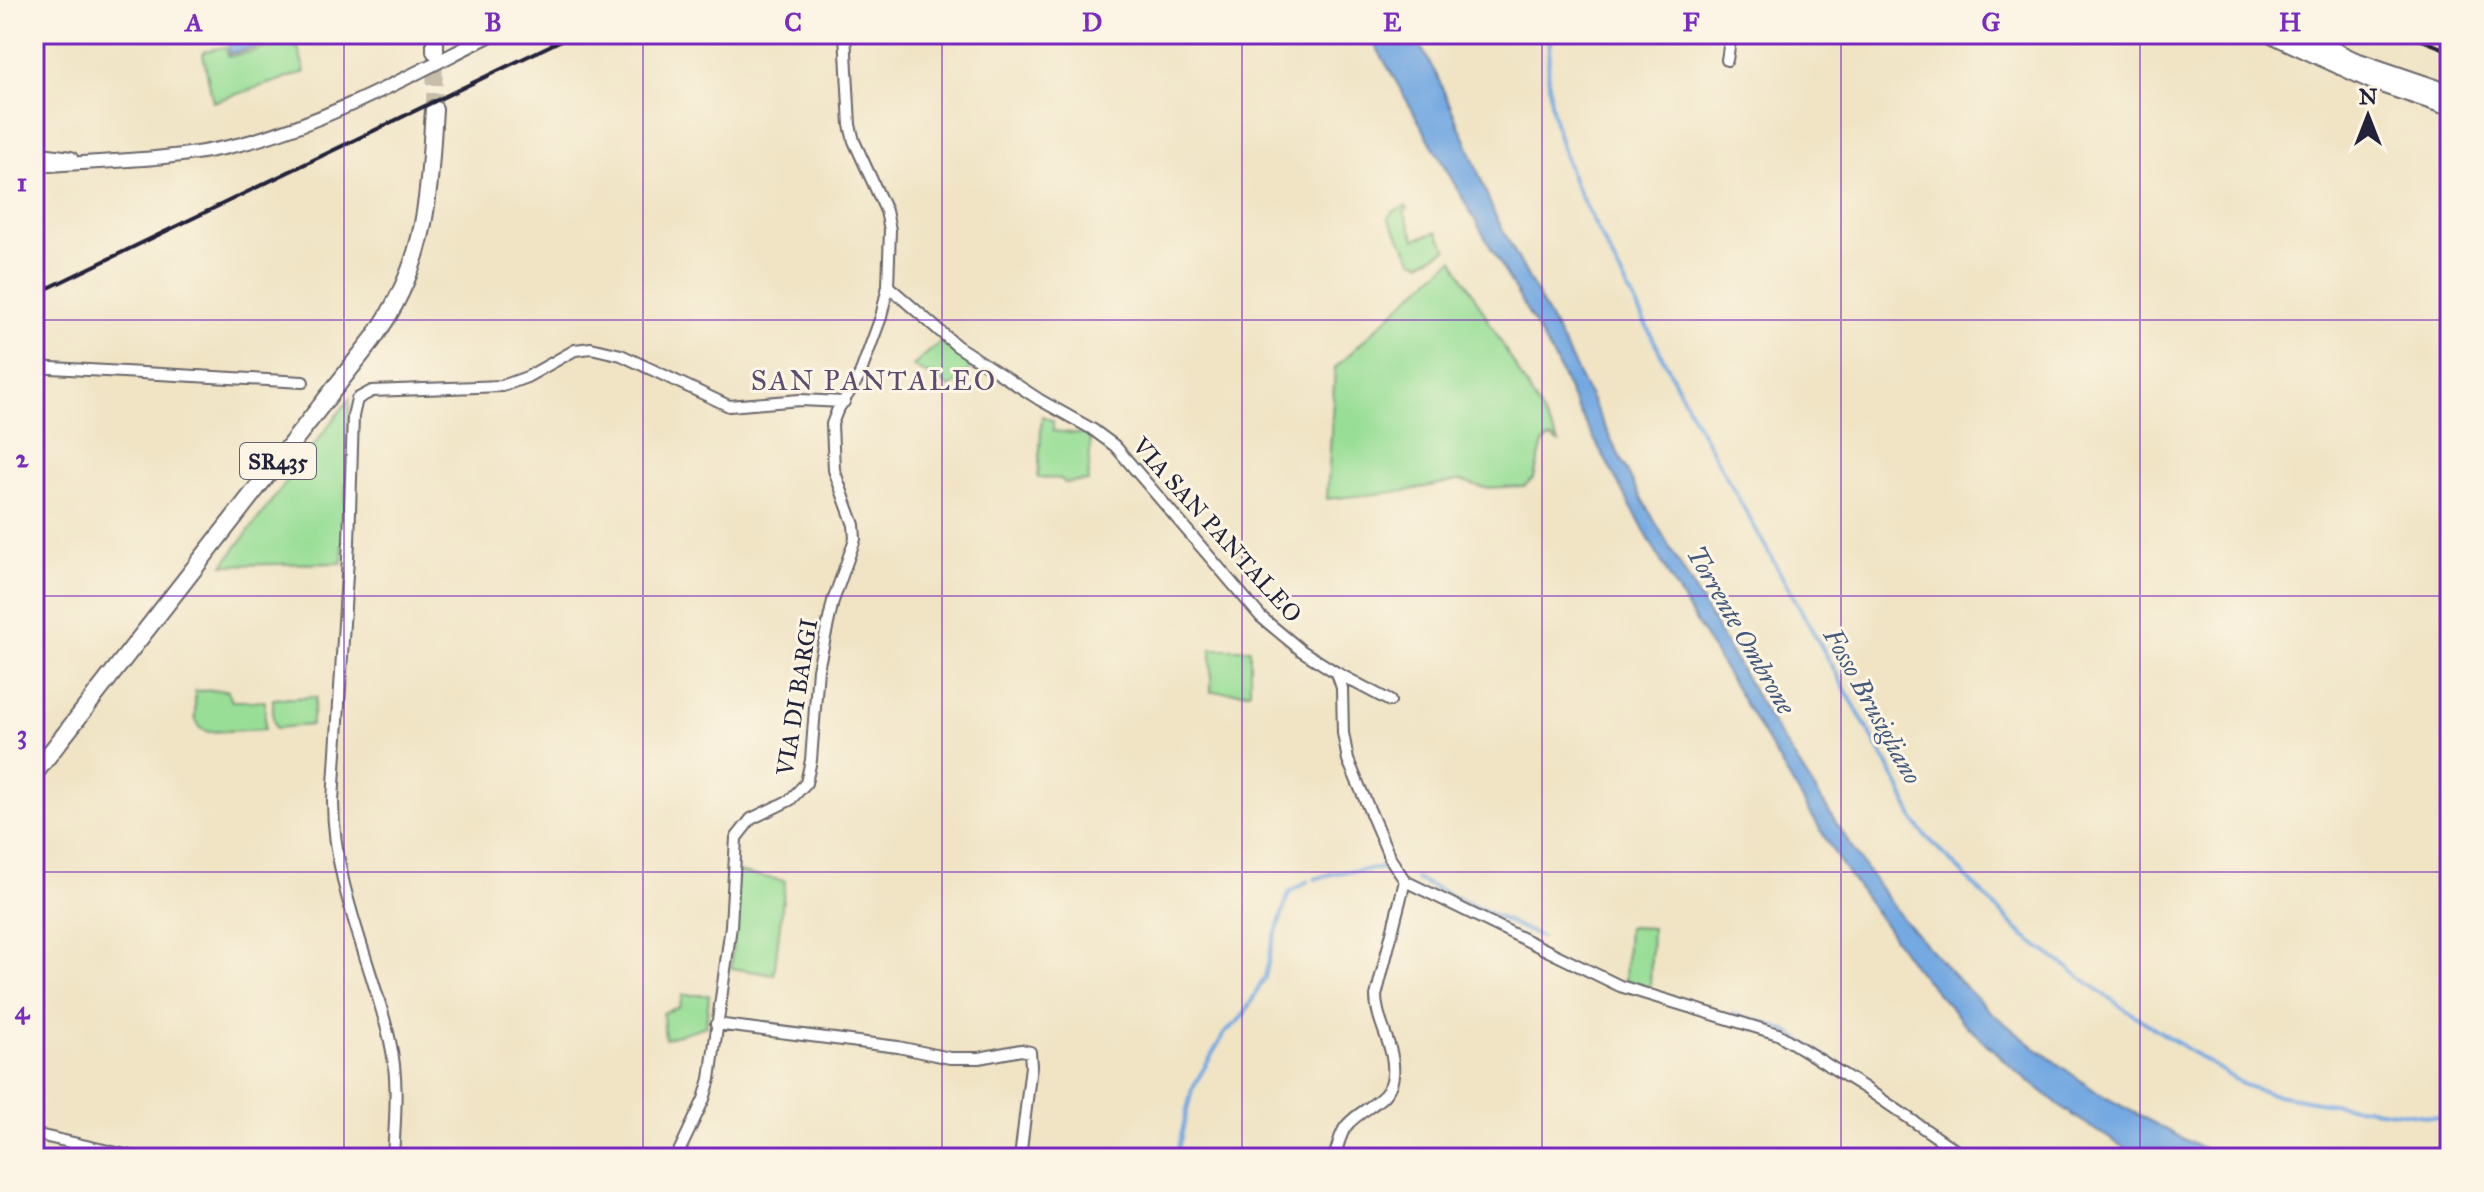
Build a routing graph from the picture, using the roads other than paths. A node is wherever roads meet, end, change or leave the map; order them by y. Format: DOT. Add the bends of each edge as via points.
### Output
graph roads {
  1 [pos="493,34"];
  2 [pos="845,34"];
  3 [pos="1731,34"];
  4 [pos="2271,34"];
  5 [pos="2299,34"];
  6 [pos="1727,60"];
  7 [pos="2445,91"];
  8 [pos="2450,107"];
  9 [pos="434,109"];
  10 [pos="34,153"];
  11 [pos="98,161"];
  12 [pos="34,166"];
  13 [pos="888,286"];
  14 [pos="34,367"];
  15 [pos="303,382"];
  16 [pos="844,402"];
  17 [pos="1337,673"];
  18 [pos="1390,701"];
  19 [pos="34,774"];
  20 [pos="1405,881"];
  21 [pos="716,1024"];
  22 [pos="34,1134"];
  23 [pos="139,1158"];
  24 [pos="393,1158"];
  25 [pos="676,1158"];
  26 [pos="1020,1158"];
  27 [pos="1334,1158"];
  28 [pos="1967,1158"];
  1 -- 11 [label="street" via="285,131 185,154"];
  2 -- 13 [label="street, VIA DI BARGI" via="850,125 890,224"];
  3 -- 6 [label="street"];
  4 -- 8 [label="main road" via="2375,82"];
  5 -- 7 [label="main road" via="2353,60"];
  9 -- 19 [label="main road, SR435" via="424,226 396,305"];
  10 -- 11 [label="street"];
  11 -- 12 [label="street"];
  13 -- 16 [label="street, VIA DI BARGI" via="863,367"];
  13 -- 17 [label="street, VIA SAN PANTALEO" via="957,346 1115,446 1261,617"];
  14 -- 15 [label="street"];
  16 -- 21 [label="street, VIA DI BARGI" via="832,424 832,455 855,539 833,601 818,669 810,770 795,797 757,814 736,838 732,918"];
  16 -- 24 [label="street" via="729,406 621,355 591,348 575,350 502,386 368,392 357,399 333,831 339,869 392,1050 397,1091"];
  17 -- 18 [label="street, VIA SAN PANTALEO"];
  17 -- 20 [label="street" via="1348,760"];
  20 -- 27 [label="street" via="1376,996 1393,1061 1392,1080 1377,1103 1348,1124"];
  20 -- 28 [label="street" via="1620,986 1778,1034"];
  21 -- 25 [label="street, VIA DI BARGI" via="707,1089"];
  21 -- 26 [label="street" via="950,1058 1030,1052"];
  22 -- 23 [label="street"];
}
